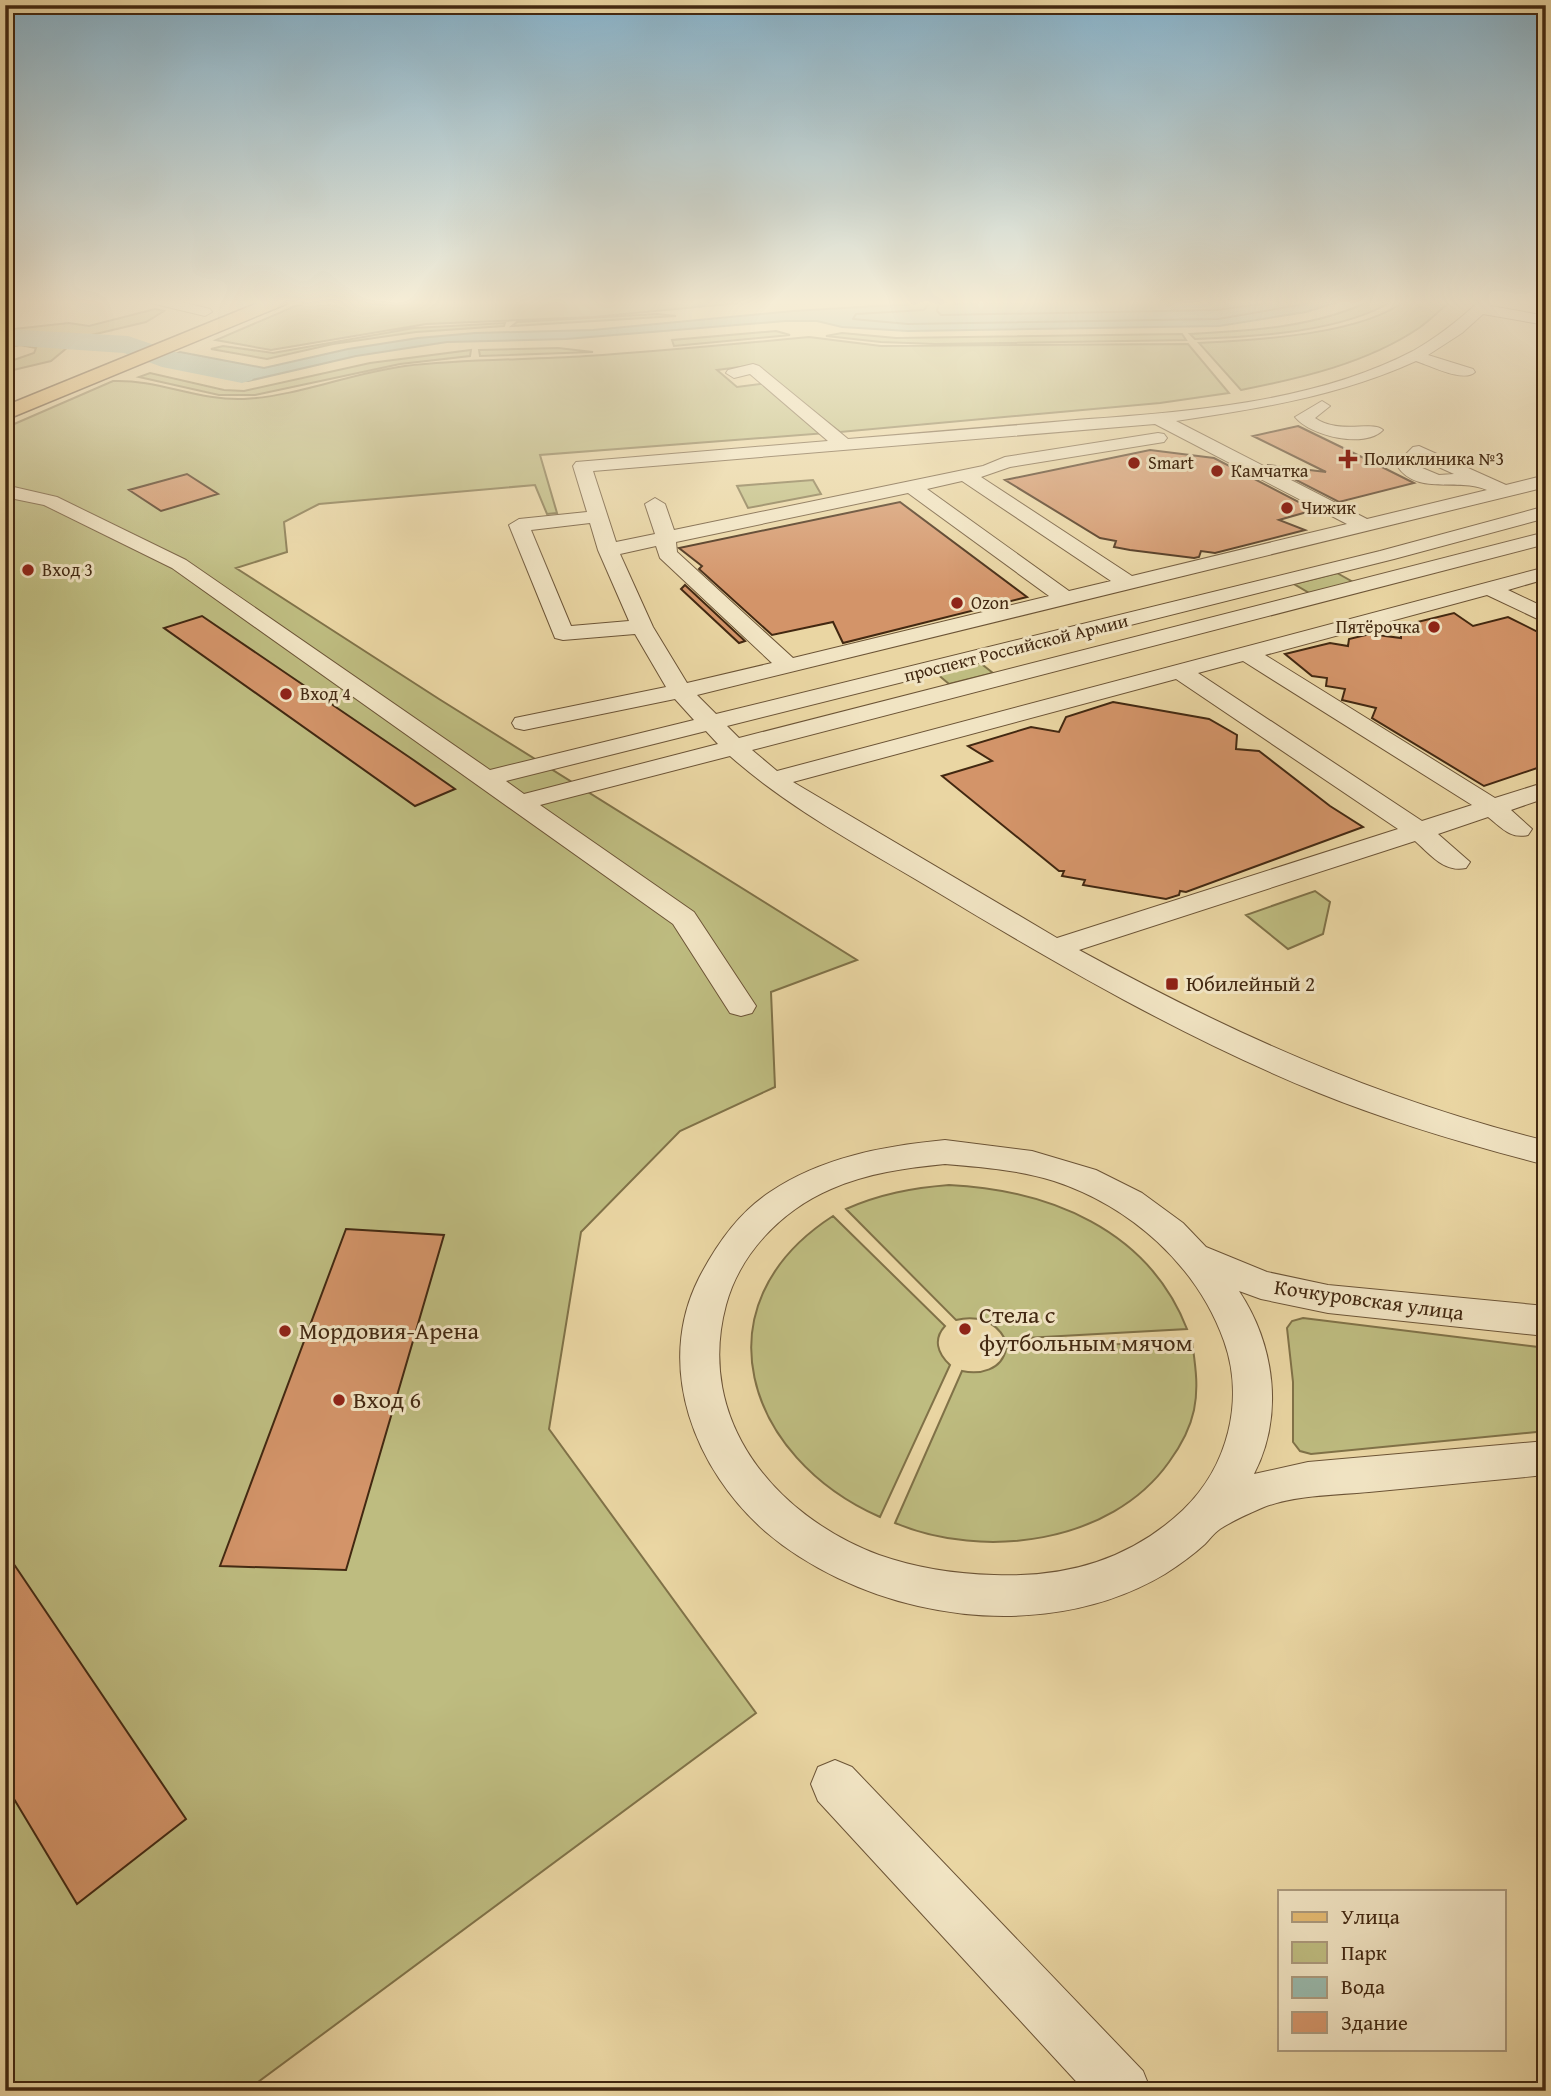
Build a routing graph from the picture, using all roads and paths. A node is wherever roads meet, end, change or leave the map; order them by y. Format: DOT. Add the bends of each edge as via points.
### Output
graph roads {
  1 [pos="43,398"];
  2 [pos="789,398"];
  3 [pos="1282,398"];
  4 [pos="1304,398"];
  5 [pos="1322,406"];
  6 [pos="5,414"];
  7 [pos="1158,419"];
  8 [pos="1187,433"];
  9 [pos="843,444"];
  10 [pos="965,475"];
  11 [pos="1477,478"];
  12 [pos="1546,481"];
  13 [pos="911,486"];
  14 [pos="5,491"];
  15 [pos="1504,491"];
  16 [pos="655,504"];
  17 [pos="1546,512"];
  18 [pos="596,517"];
  19 [pos="1364,525"];
  20 [pos="666,537"];
  21 [pos="1546,538"];
  22 [pos="608,550"];
  23 [pos="1546,573"];
  24 [pos="1130,584"];
  25 [pos="1489,588"];
  26 [pos="1066,599"];
  27 [pos="1546,617"];
  28 [pos="642,627"];
  29 [pos="1246,653"];
  30 [pos="788,666"];
  31 [pos="1179,671"];
  32 [pos="681,692"];
  33 [pos="524,723"];
  34 [pos="710,724"];
  35 [pos="734,747"];
  36 [pos="613,763"];
  37 [pos="485,779"];
  38 [pos="772,780"];
  39 [pos="1546,790"];
  40 [pos="518,803"];
  41 [pos="1492,807"];
  42 [pos="1519,829"];
  43 [pos="1419,831"];
  44 [pos="1456,862"];
  45 [pos="1054,949"];
  46 [pos="741,1006"];
  47 [pos="1546,1153"];
  48 [pos="1198,1258"];
  49 [pos="1546,1321"];
  50 [pos="1546,1458"];
  51 [pos="1206,1517"];
  52 [pos="835,1784"];
  53 [pos="1123,2091"];
  1 -- 6 [label="main road"];
  2 -- 9 [label="street"];
  3 -- 7 [label="street"];
  4 -- 5 [label="street"];
  7 -- 8 [label="street"];
  7 -- 9 [label="street"];
  8 -- 10 [label="street" via="1005,462"];
  8 -- 19 [label="street"];
  9 -- 18 [label="street" via="582,466"];
  10 -- 13 [label="street"];
  10 -- 24 [label="street"];
  11 -- 15 [label="street"];
  12 -- 15 [label="street, проспект Российской Армии"];
  13 -- 20 [label="street"];
  13 -- 26 [label="street"];
  14 -- 37 [label="street" via="50,500 179,564"];
  15 -- 19 [label="street, проспект Российской Армии"];
  16 -- 20 [label="street"];
  17 -- 34 [label="street, проспект Российской Армии"];
  18 -- 22 [label="street"];
  18 -- 28 [label="street" via="519,525 563,633"];
  19 -- 24 [label="street, проспект Российской Армии"];
  20 -- 22 [label="street"];
  20 -- 30 [label="street" via="667,554"];
  21 -- 35 [label="street, проспект Российской Армии"];
  22 -- 28 [label="street"];
  23 -- 25 [label="street"];
  24 -- 26 [label="street, проспект Российской Армии"];
  25 -- 27 [label="street"];
  25 -- 29 [label="street"];
  26 -- 30 [label="street, проспект Российской Армии"];
  28 -- 32 [label="street"];
  29 -- 31 [label="street"];
  29 -- 41 [label="street"];
  30 -- 32 [label="street, проспект Российской Армии"];
  31 -- 38 [label="street"];
  31 -- 43 [label="street"];
  32 -- 33 [label="street, проспект Российской Армии"];
  32 -- 34 [label="street"];
  34 -- 35 [label="street"];
  34 -- 36 [label="street, проспект Российской Армии"];
  35 -- 36 [label="street, проспект Российской Армии" via="688,759"];
  35 -- 38 [label="street"];
  36 -- 37 [label="street" via="547,764"];
  36 -- 40 [label="street, проспект Российской Армии"];
  37 -- 40 [label="street"];
  38 -- 45 [label="street"];
  39 -- 41 [label="street"];
  40 -- 46 [label="street" via="684,918"];
  41 -- 42 [label="street"];
  41 -- 43 [label="street"];
  43 -- 44 [label="street"];
  43 -- 45 [label="street"];
  45 -- 47 [label="street" via="1162,1009 1325,1086 1426,1122"];
  48 -- 49 [label="street, Кочкуровская улица" via="1261,1285 1328,1299"];
  48 -- 51 [label="street" via="1223,1291 1241,1327 1251,1365 1254,1405 1247,1444 1231,1482"];
  48 -- 51 [label="street" via="1129,1201 1063,1171 992,1154 898,1156 811,1184 774,1207 743,1236 719,1270 703,1309 697,1351 702,1395 718,1439 745,1482 783,1521 830,1554 885,1579 946,1594 1008,1598 1068,1591 1124,1574 1171,1547"];
  50 -- 51 [label="street" via="1308,1480 1259,1490"];
  52 -- 53 [label="street"];
}
